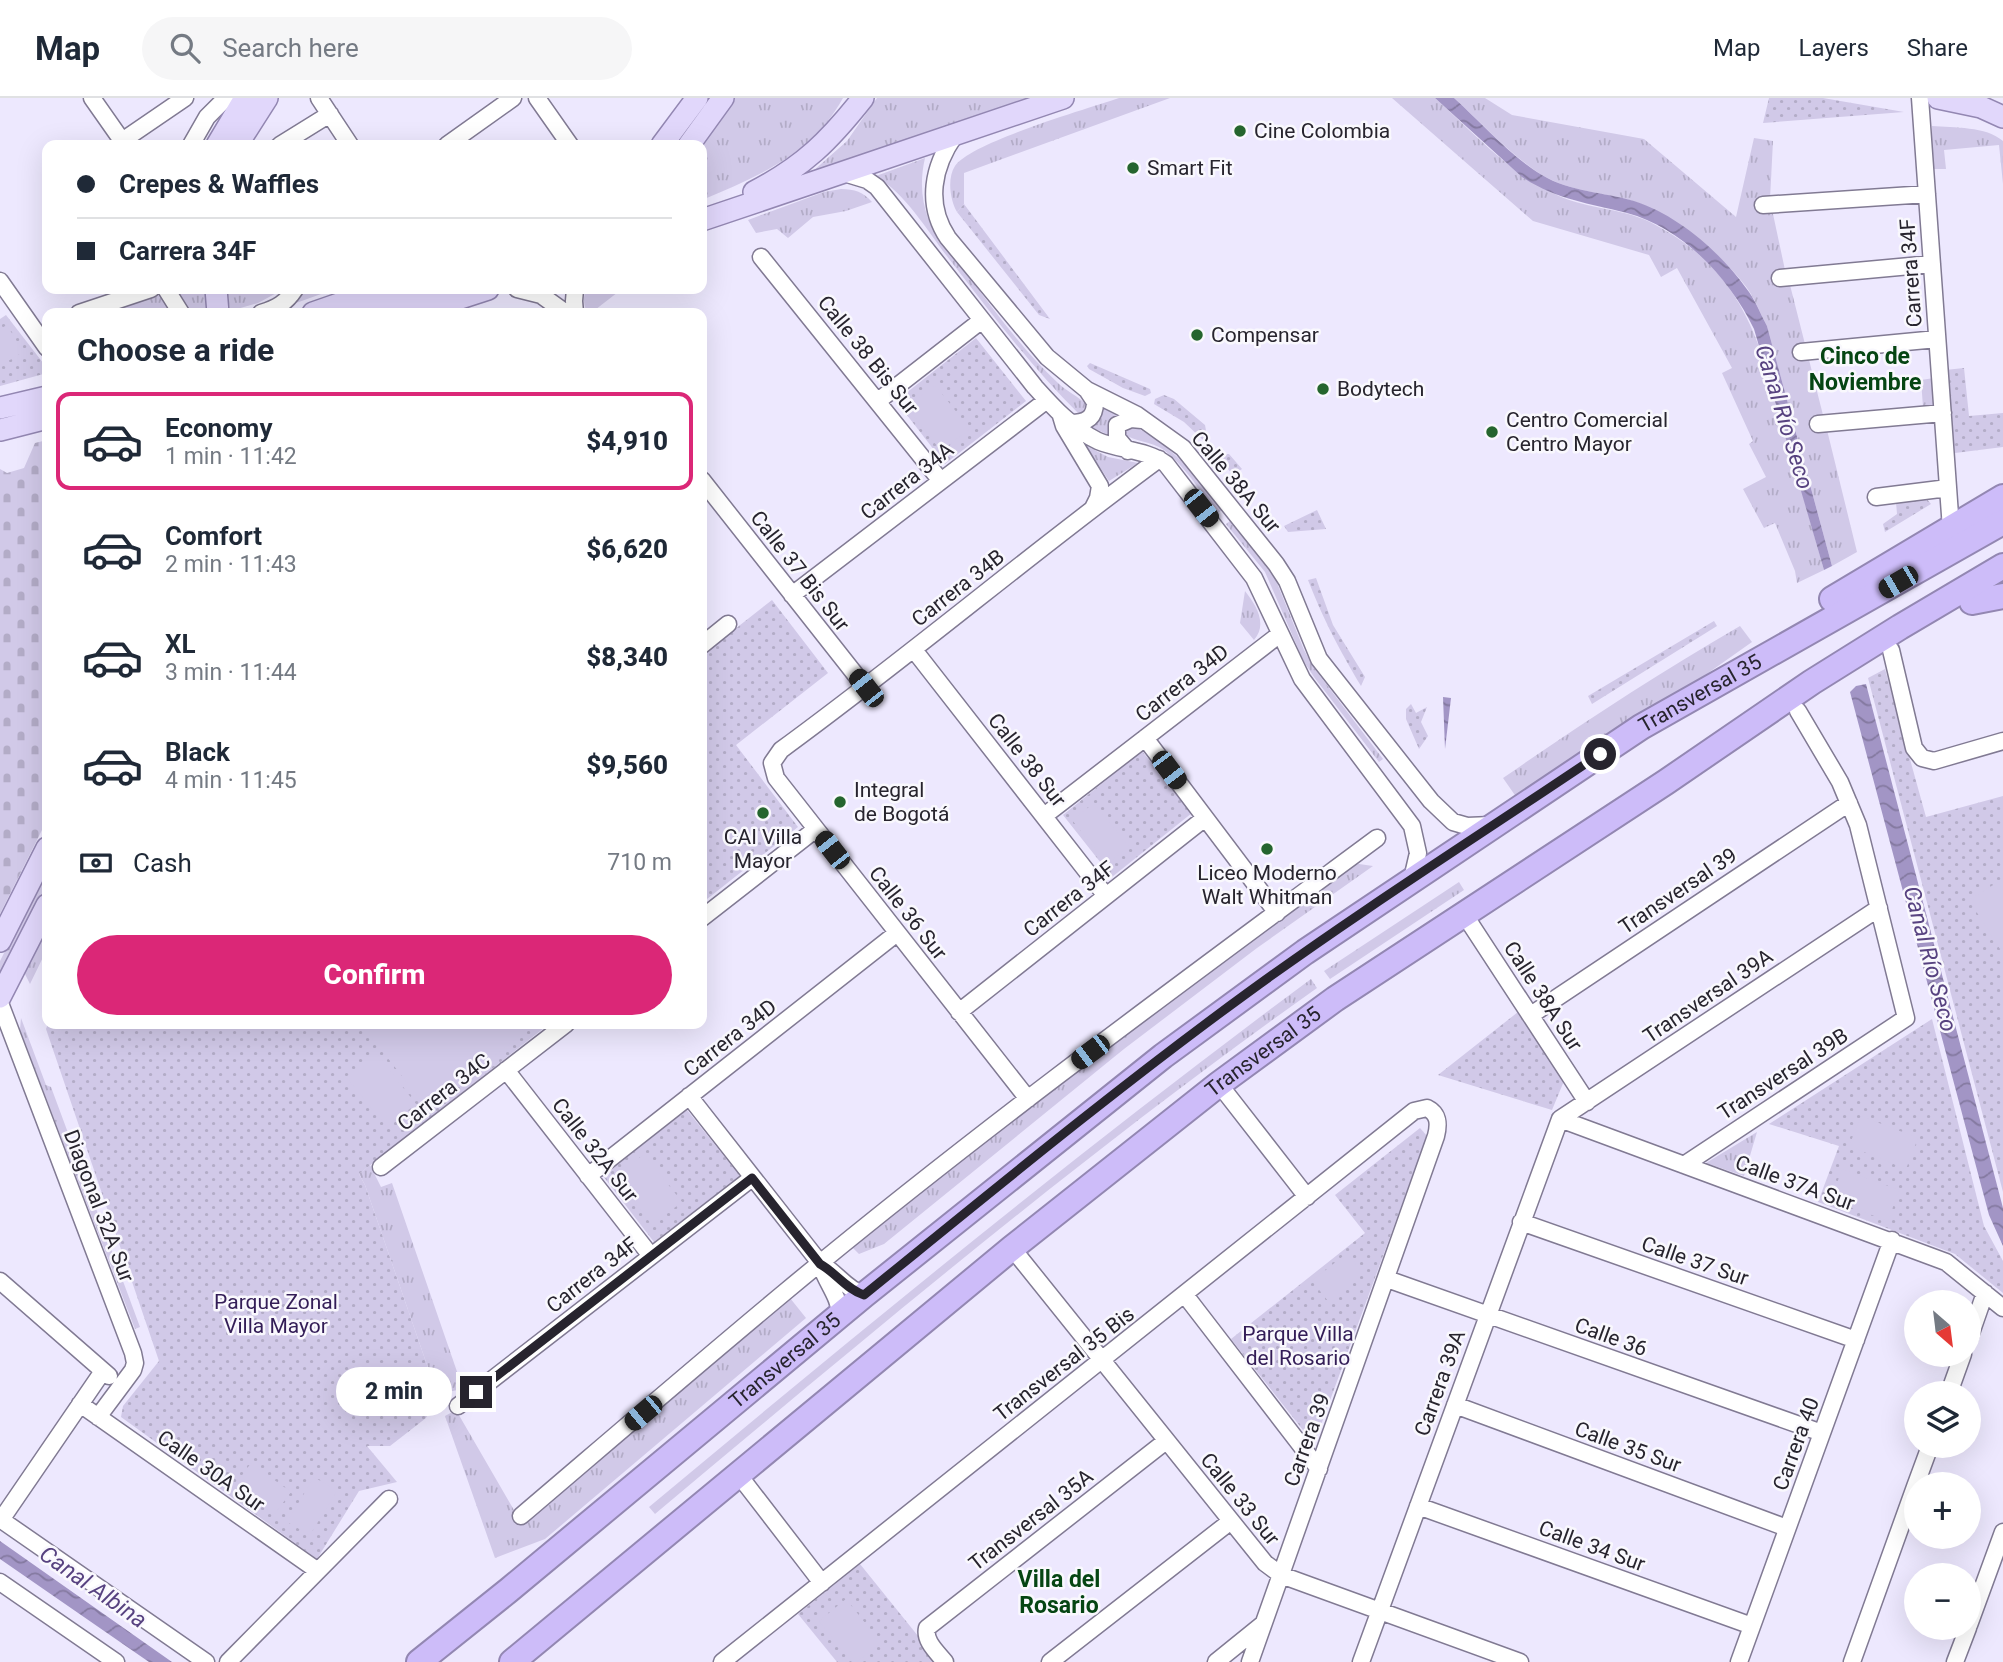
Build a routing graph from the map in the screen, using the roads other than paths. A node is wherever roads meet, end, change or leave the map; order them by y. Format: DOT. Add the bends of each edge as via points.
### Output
graph roads {
  1 [pos="92,98"];
  2 [pos="185,98"];
  3 [pos="226,98"];
  4 [pos="245,98"];
  5 [pos="267,98"];
  6 [pos="319,98"];
  7 [pos="513,98"];
  8 [pos="537,98"];
  9 [pos="697,98"];
  10 [pos="723,98"];
  11 [pos="856,98"];
  12 [pos="863,98"];
  13 [pos="1063,98"];
  14 [pos="1920,98"];
  15 [pos="1938,98"];
  16 [pos="330,114"];
  17 [pos="2003,117"];
  18 [pos="844,122"];
  19 [pos="955,135"];
  20 [pos="121,140"];
  21 [pos="127,140"];
  22 [pos="194,140"];
  23 [pos="220,140"];
  24 [pos="240,140"];
  25 [pos="288,140"];
  26 [pos="347,140"];
  27 [pos="454,140"];
  28 [pos="566,140"];
  29 [pos="666,140"];
  30 [pos="694,140"];
  31 [pos="844,173"];
  32 [pos="1927,194"];
  33 [pos="1763,205"];
  34 [pos="707,215"];
  35 [pos="707,216"];
  36 [pos="761,257"];
  37 [pos="1932,264"];
  38 [pos="1780,278"];
  39 [pos="3,292"];
  40 [pos="136,294"];
  41 [pos="291,294"];
  42 [pos="368,294"];
  43 [pos="422,294"];
  44 [pos="474,294"];
  45 [pos="480,294"];
  46 [pos="537,294"];
  47 [pos="94,308"];
  48 [pos="276,308"];
  49 [pos="327,308"];
  50 [pos="383,308"];
  51 [pos="430,308"];
  52 [pos="453,308"];
  53 [pos="559,308"];
  54 [pos="982,320"];
  55 [pos="30,324"];
  56 [pos="42,325"];
  57 [pos="1937,339"];
  58 [pos="42,341"];
  59 [pos="1801,352"];
  60 [pos="1087,390"];
  61 [pos="42,398"];
  62 [pos="1047,400"];
  63 [pos="878,401"];
  64 [pos="0,408"];
  65 [pos="1942,413"];
  66 [pos="42,419"];
  67 [pos="1066,419"];
  68 [pos="1144,420"];
  69 [pos="1818,424"];
  70 [pos="0,430"];
  71 [pos="1128,451"];
  72 [pos="1159,459"];
  73 [pos="942,481"];
  74 [pos="707,486"];
  75 [pos="1948,488"];
  76 [pos="1875,497"];
  77 [pos="2003,498"];
  78 [pos="1093,508"];
  79 [pos="2003,522"];
  80 [pos="1951,529"];
  81 [pos="2003,566"];
  82 [pos="2003,585"];
  83 [pos="792,595"];
  84 [pos="2003,596"];
  85 [pos="1972,602"];
  86 [pos="728,624"];
  87 [pos="1280,634"];
  88 [pos="707,641"];
  89 [pos="914,650"];
  90 [pos="1891,650"];
  91 [pos="866,688"];
  92 [pos="1798,711"];
  93 [pos="1641,727"];
  94 [pos="1145,738"];
  95 [pos="2003,741"];
  96 [pos="781,750"];
  97 [pos="1666,782"];
  98 [pos="1849,803"];
  99 [pos="1044,816"];
  100 [pos="1205,818"];
  101 [pos="1497,824"];
  102 [pos="816,829"];
  103 [pos="1377,838"];
  104 [pos="42,858"];
  105 [pos="1412,879"];
  106 [pos="1106,896"];
  107 [pos="1879,908"];
  108 [pos="1277,913"];
  109 [pos="707,914"];
  110 [pos="1464,914"];
  111 [pos="42,915"];
  112 [pos="897,933"];
  113 [pos="0,941"];
  114 [pos="0,997"];
  115 [pos="0,1003"];
  116 [pos="959,1012"];
  117 [pos="1531,1015"];
  118 [pos="559,1029"];
  119 [pos="506,1070"];
  120 [pos="1219,1084"];
  121 [pos="689,1096"];
  122 [pos="1028,1099"];
  123 [pos="1587,1102"];
  124 [pos="1434,1113"];
  125 [pos="1560,1119"];
  126 [pos="1684,1165"];
  127 [pos="381,1167"];
  128 [pos="588,1175"];
  129 [pos="752,1178"];
  130 [pos="1307,1197"];
  131 [pos="1521,1222"];
  132 [pos="1892,1240"];
  133 [pos="1012,1248"];
  134 [pos="651,1256"];
  135 [pos="820,1264"];
  136 [pos="1387,1279"];
  137 [pos="0,1281"];
  138 [pos="1985,1293"];
  139 [pos="864,1295"];
  140 [pos="1185,1295"];
  141 [pos="1981,1304"];
  142 [pos="2003,1308"];
  143 [pos="840,1315"];
  144 [pos="1487,1315"];
  145 [pos="1856,1340"];
  146 [pos="1102,1361"];
  147 [pos="103,1370"];
  148 [pos="122,1386"];
  149 [pos="80,1404"];
  150 [pos="1455,1405"];
  151 [pos="458,1406"];
  152 [pos="98,1417"];
  153 [pos="1822,1433"];
  154 [pos="1166,1441"];
  155 [pos="1319,1469"];
  156 [pos="738,1474"];
  157 [pos="389,1499"];
  158 [pos="1418,1506"];
  159 [pos="521,1516"];
  160 [pos="1904,1517"];
  161 [pos="1,1519"];
  162 [pos="1231,1521"];
  163 [pos="1787,1528"];
  164 [pos="2003,1532"];
  165 [pos="318,1571"];
  166 [pos="1281,1575"];
  167 [pos="0,1581"];
  168 [pos="822,1583"];
  169 [pos="1981,1591"];
  170 [pos="1380,1611"];
  171 [pos="1263,1624"];
  172 [pos="1752,1626"];
  173 [pos="1963,1640"];
  174 [pos="116,1662"];
  175 [pos="206,1662"];
  176 [pos="228,1662"];
  177 [pos="419,1662"];
  178 [pos="512,1662"];
  179 [pos="722,1662"];
  180 [pos="945,1662"];
  181 [pos="1051,1662"];
  182 [pos="1216,1662"];
  183 [pos="1250,1662"];
  184 [pos="1362,1662"];
  185 [pos="1520,1662"];
  186 [pos="1739,1662"];
  187 [pos="1852,1662"];
  188 [pos="1955,1662"];
  1 -- 20 [label="street"];
  2 -- 21 [label="street"];
  3 -- 22 [label="street" via="207,117"];
  4 -- 23 [label="main road"];
  5 -- 24 [label="main road"];
  6 -- 16 [label="street"];
  7 -- 27 [label="street"];
  8 -- 28 [label="street"];
  9 -- 29 [label="main road"];
  10 -- 30 [label="main road"];
  11 -- 18 [label="main road"];
  12 -- 18 [label="main road"];
  13 -- 19 [label="main road"];
  14 -- 32 [label="street, Carrera 34F"];
  15 -- 17 [label="main road"];
  16 -- 25 [label="street"];
  16 -- 26 [label="street"];
  18 -- 34 [label="main road" via="814,154 782,177"];
  19 -- 31 [label="main road"];
  19 -- 60 [label="street, Calle 38A Sur" via="936,173 934,206 942,228 1047,356"];
  31 -- 35 [label="main road"];
  31 -- 54 [label="street" via="877,187"];
  32 -- 33 [label="street"];
  32 -- 37 [label="street, Carrera 34F"];
  36 -- 63 [label="street, Calle 38 Bis Sur"];
  37 -- 38 [label="street"];
  37 -- 57 [label="street, Carrera 34F"];
  39 -- 55 [label="street"];
  40 -- 47 [label="street"];
  41 -- 48 [label="street"];
  42 -- 49 [label="main road"];
  43 -- 50 [label="main road"];
  44 -- 51 [label="main road"];
  45 -- 52 [label="main road"];
  46 -- 53 [label="street"];
  54 -- 62 [label="street"];
  54 -- 63 [label="street"];
  55 -- 56 [label="street"];
  55 -- 58 [label="street"];
  57 -- 59 [label="street"];
  57 -- 65 [label="street, Carrera 34F"];
  60 -- 67 [label="street" via="1095,402 1092,416 1087,421"];
  60 -- 68 [label="street, Calle 38A Sur"];
  61 -- 64 [label="main road"];
  62 -- 67 [label="street"];
  62 -- 73 [label="street, Carrera 34A"];
  63 -- 73 [label="street, Calle 38 Bis Sur"];
  65 -- 69 [label="street"];
  65 -- 75 [label="street, Carrera 34F"];
  66 -- 70 [label="main road"];
  67 -- 71 [label="street" via="1097,440"];
  67 -- 78 [label="street" via="1064,426 1100,486"];
  68 -- 71 [label="street" via="1117,425 1116,438"];
  68 -- 101 [label="street, Calle 38A Sur" via="1183,448 1276,564 1319,659 1431,801 1453,822"];
  71 -- 72 [label="street"];
  72 -- 78 [label="street, Carrera 34B"];
  72 -- 87 [label="street, Calle 38A Sur" via="1254,578"];
  73 -- 83 [label="street, Carrera 34A"];
  74 -- 83 [label="street, Calle 37 Bis Sur"];
  75 -- 76 [label="street"];
  75 -- 80 [label="street, Carrera 34F"];
  77 -- 80 [label="highway"];
  78 -- 89 [label="street, Carrera 34B"];
  79 -- 93 [label="highway, Transversal 35"];
  80 -- 93 [label="highway" via="1767,635"];
  81 -- 97 [label="highway, Transversal 35" via="1812,682"];
  82 -- 85 [label="highway"];
  83 -- 91 [label="street, Calle 37 Bis Sur"];
  84 -- 85 [label="highway"];
  85 -- 90 [label="highway"];
  86 -- 88 [label="street"];
  87 -- 94 [label="street, Carrera 34D"];
  87 -- 105 [label="street, Calle 38A Sur" via="1302,680 1412,827 1418,853"];
  89 -- 91 [label="street, Carrera 34B"];
  89 -- 99 [label="street, Calle 38 Sur"];
  90 -- 92 [label="highway"];
  90 -- 95 [label="street" via="1914,748 1922,758 1934,761"];
  91 -- 96 [label="street, Carrera 34B"];
  92 -- 97 [label="highway"];
  92 -- 98 [label="street"];
  93 -- 101 [label="highway, Transversal 35"];
  94 -- 99 [label="street, Carrera 34D"];
  94 -- 100 [label="street"];
  96 -- 102 [label="street, Calle 36 Sur" via="772,763 776,778"];
  97 -- 110 [label="highway, Transversal 35"];
  98 -- 107 [label="street"];
  98 -- 117 [label="street, Transversal 39"];
  99 -- 106 [label="street, Calle 38 Sur"];
  100 -- 106 [label="street, Carrera 34F"];
  100 -- 108 [label="street"];
  101 -- 105 [label="highway, Transversal 35"];
  102 -- 109 [label="street"];
  102 -- 112 [label="street, Calle 36 Sur"];
  103 -- 108 [label="street"];
  104 -- 113 [label="main road"];
  105 -- 139 [label="highway, Transversal 35" via="1172,1049"];
  106 -- 116 [label="street, Carrera 34F"];
  107 -- 123 [label="street, Transversal 39A"];
  107 -- 126 [label="street, Transversal 39B" via="1906,1018"];
  108 -- 122 [label="street"];
  110 -- 117 [label="street, Calle 38A Sur"];
  110 -- 120 [label="highway, Transversal 35" via="1335,999"];
  111 -- 114 [label="main road"];
  112 -- 116 [label="street, Calle 36 Sur"];
  112 -- 121 [label="street, Carrera 34D"];
  115 -- 148 [label="street, Diagonal 32A Sur" via="133,1353 133,1370"];
  116 -- 122 [label="street, Calle 36 Sur"];
  117 -- 123 [label="street, Calle 38A Sur"];
  118 -- 119 [label="street, Carrera 34C"];
  119 -- 127 [label="street, Carrera 34C"];
  119 -- 128 [label="street, Calle 32A Sur"];
  120 -- 130 [label="street"];
  120 -- 133 [label="highway, Transversal 35"];
  121 -- 128 [label="street, Carrera 34D"];
  121 -- 129 [label="street"];
  122 -- 135 [label="street"];
  123 -- 125 [label="street, Transversal 39A"];
  124 -- 130 [label="street, Transversal 35 Bis" via="1423,1108 1414,1111"];
  124 -- 136 [label="street, Carrera 39" via="1436,1136"];
  125 -- 126 [label="street, Calle 37A Sur"];
  125 -- 131 [label="street, Carrera 39A"];
  126 -- 132 [label="street, Calle 37A Sur"];
  128 -- 134 [label="street, Calle 32A Sur"];
  129 -- 134 [label="street, Carrera 34F"];
  129 -- 135 [label="street"];
  130 -- 140 [label="street, Transversal 35 Bis"];
  131 -- 144 [label="street, Carrera 39A"];
  131 -- 145 [label="street, Calle 37 Sur"];
  132 -- 138 [label="street, Calle 37A Sur" via="1946,1262"];
  132 -- 145 [label="street, Carrera 40"];
  133 -- 146 [label="street, Calle 33 Sur"];
  133 -- 156 [label="highway, Transversal 35"];
  134 -- 151 [label="street, Carrera 34F"];
  135 -- 139 [label="street"];
  135 -- 143 [label="street"];
  135 -- 159 [label="street"];
  136 -- 144 [label="street, Calle 36"];
  136 -- 155 [label="street, Carrera 39"];
  137 -- 147 [label="street"];
  138 -- 141 [label="street"];
  138 -- 142 [label="street, Calle 37A Sur"];
  139 -- 143 [label="highway, Transversal 35"];
  140 -- 146 [label="street, Transversal 35 Bis"];
  140 -- 155 [label="street"];
  143 -- 177 [label="highway, Transversal 35"];
  144 -- 150 [label="street, Carrera 39A"];
  144 -- 153 [label="street, Calle 36"];
  145 -- 153 [label="street, Carrera 40"];
  146 -- 154 [label="street, Calle 33 Sur"];
  146 -- 168 [label="street, Transversal 35 Bis"];
  147 -- 148 [label="street"];
  147 -- 149 [label="street"];
  148 -- 152 [label="street, Diagonal 32A Sur"];
  149 -- 152 [label="street, Calle 30A Sur"];
  149 -- 161 [label="street"];
  150 -- 158 [label="street, Carrera 39A"];
  150 -- 163 [label="street, Calle 35 Sur"];
  152 -- 165 [label="street, Calle 30A Sur"];
  153 -- 163 [label="street, Carrera 40"];
  154 -- 162 [label="street, Calle 33 Sur"];
  154 -- 180 [label="street, Transversal 35A" via="927,1628 928,1641"];
  155 -- 166 [label="street, Carrera 39"];
  156 -- 168 [label="street"];
  156 -- 178 [label="highway, Transversal 35"];
  157 -- 165 [label="street"];
  158 -- 170 [label="street, Carrera 39A"];
  158 -- 172 [label="street, Calle 34 Sur"];
  160 -- 187 [label="street"];
  161 -- 175 [label="street"];
  162 -- 166 [label="street, Calle 33 Sur" via="1265,1563"];
  162 -- 181 [label="street"];
  163 -- 172 [label="street, Carrera 40"];
  164 -- 169 [label="street"];
  165 -- 176 [label="street"];
  166 -- 170 [label="street, Calle 33 Sur"];
  166 -- 171 [label="street, Carrera 39"];
  167 -- 174 [label="street"];
  168 -- 179 [label="street, Transversal 35 Bis"];
  170 -- 184 [label="street, Carrera 39A"];
  170 -- 185 [label="street, Calle 33 Sur"];
  171 -- 182 [label="street"];
  171 -- 183 [label="street, Carrera 39"];
  172 -- 186 [label="street, Carrera 40"];
  173 -- 188 [label="street"];
}
